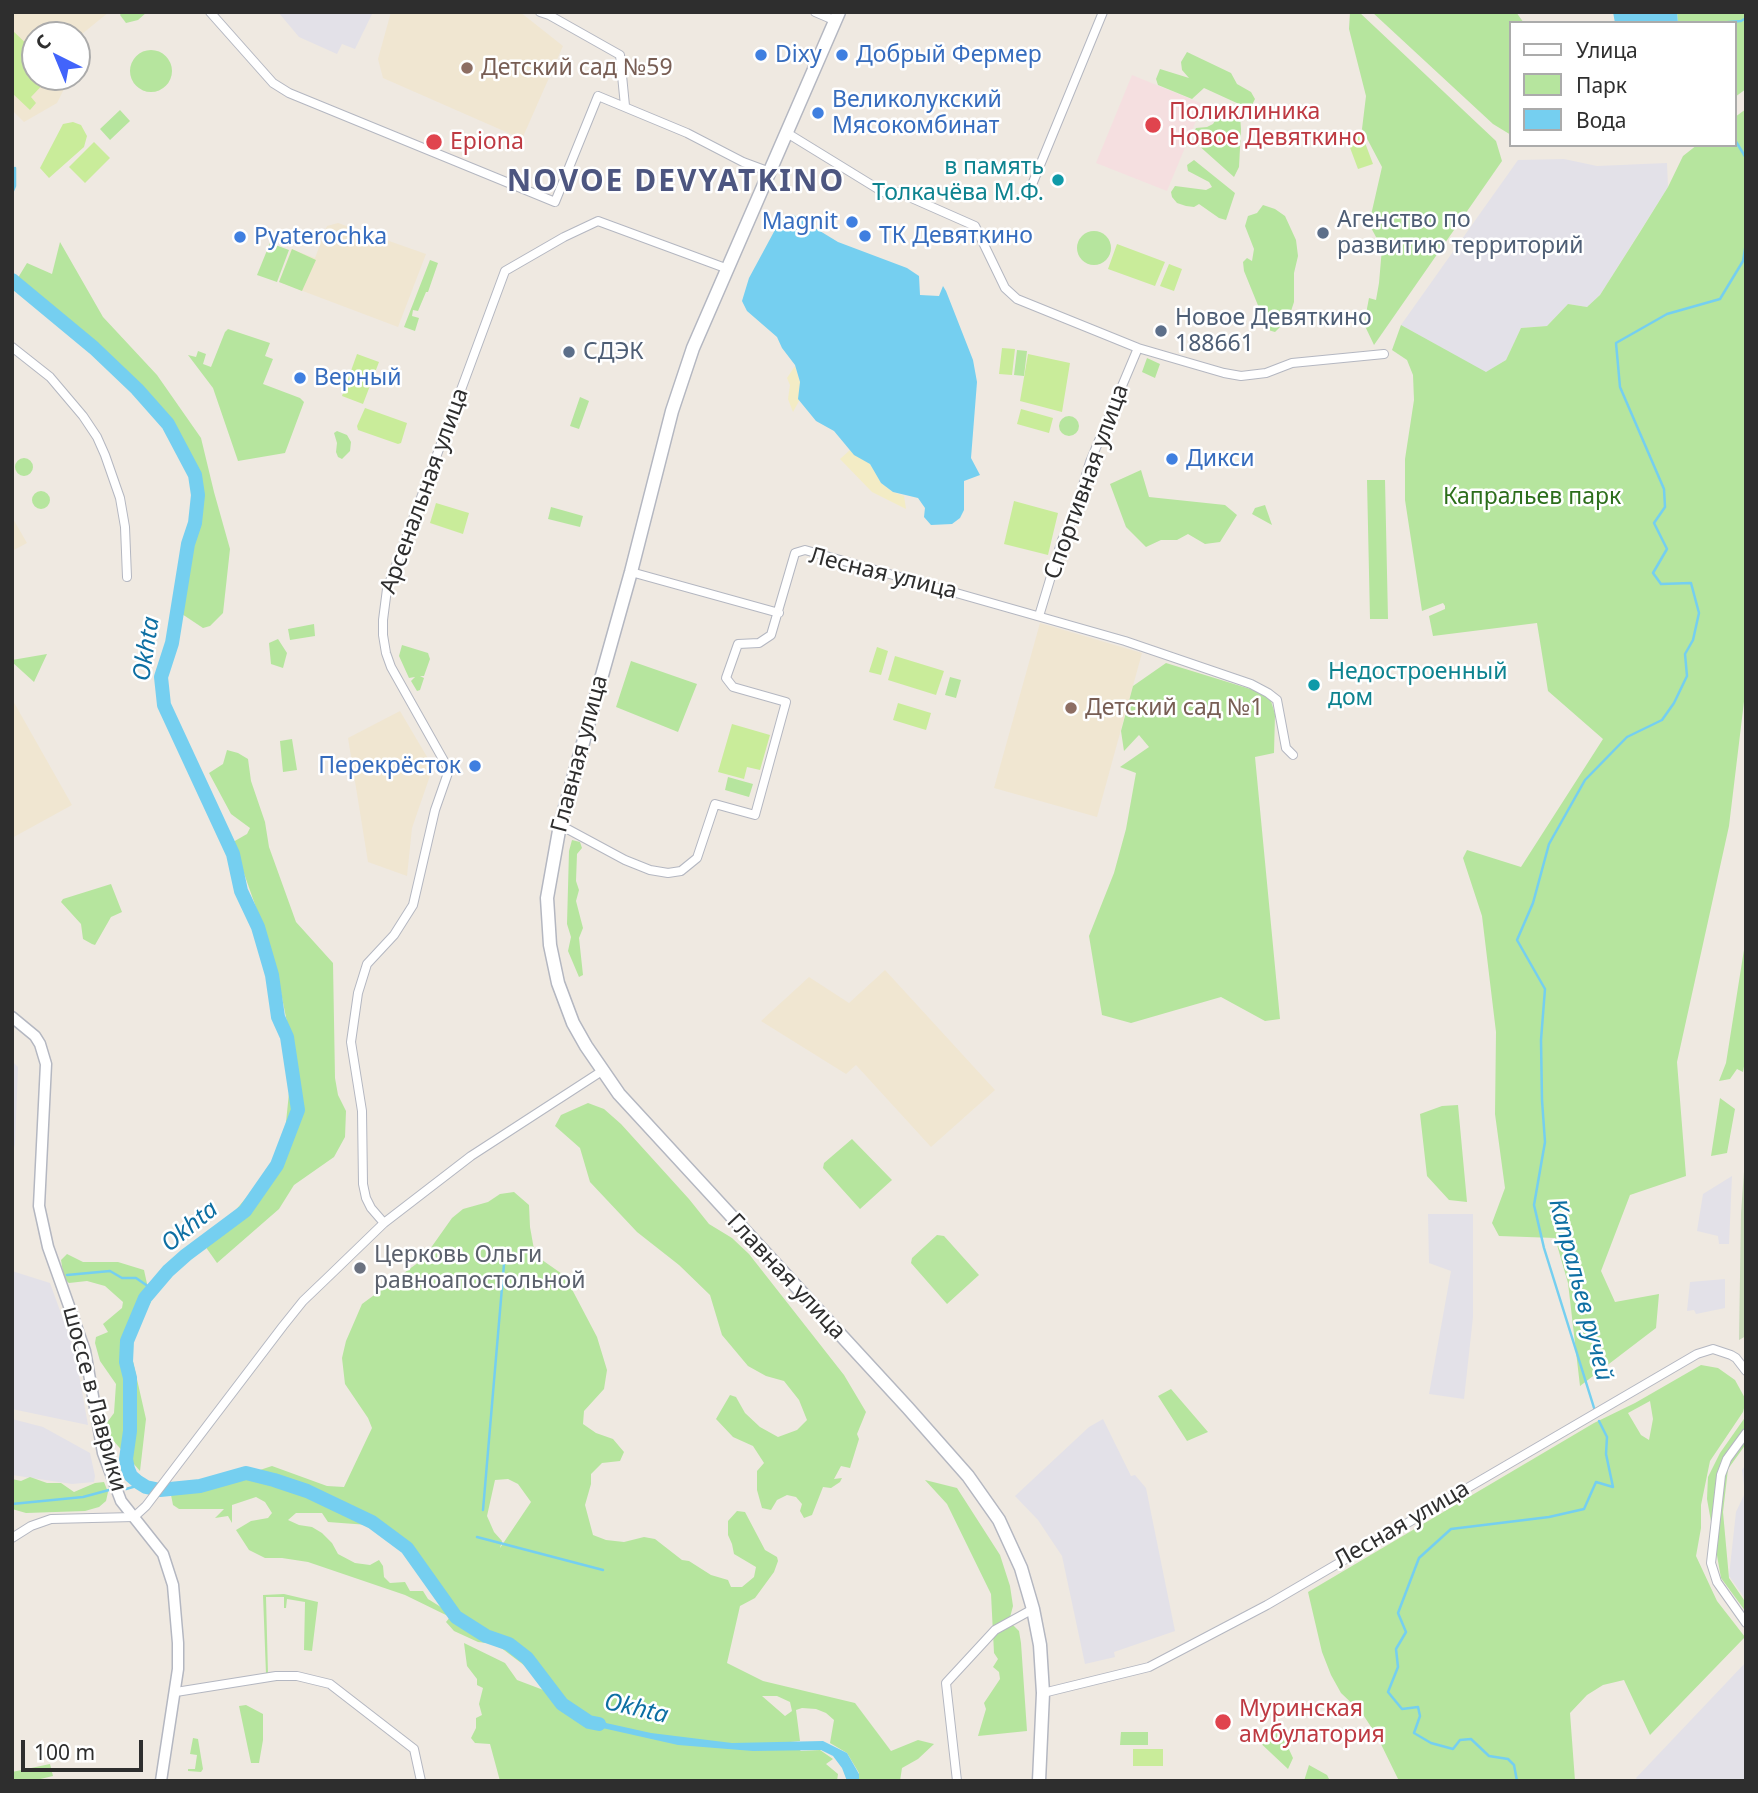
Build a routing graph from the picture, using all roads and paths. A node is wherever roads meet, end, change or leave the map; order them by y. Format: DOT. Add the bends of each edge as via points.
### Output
graph roads {
  1 [pos="210,12"];
  2 [pos="540,12"];
  3 [pos="815,12"];
  4 [pos="1103,12"];
  5 [pos="837,17"];
  6 [pos="625,106"];
  7 [pos="787,133"];
  8 [pos="770,172"];
  9 [pos="1030,192"];
  10 [pos="728,269"];
  11 [pos="12,347"];
  12 [pos="1138,348"];
  13 [pos="1384,355"];
  14 [pos="631,572"];
  15 [pos="127,577"];
  16 [pos="779,613"];
  17 [pos="1039,616"];
  18 [pos="1293,755"];
  19 [pos="560,825"];
  20 [pos="12,1017"];
  21 [pos="602,1071"];
  22 [pos="384,1223"];
  23 [pos="1745,1368"];
  24 [pos="1746,1433"];
  25 [pos="134,1517"];
  26 [pos="12,1538"];
  27 [pos="1033,1609"];
  28 [pos="1746,1623"];
  29 [pos="176,1692"];
  30 [pos="1044,1693"];
  31 [pos="1038,1777"];
  32 [pos="161,1781"];
  33 [pos="421,1781"];
  34 [pos="957,1781"];
  1 -- 6 [label="street" via="274,83 289,93 555,202 598,96"];
  2 -- 6 [label="street" via="620,55"];
  3 -- 5 [label="street"];
  4 -- 9 [label="street"];
  5 -- 7 [label="main road, Главная улица"];
  6 -- 8 [label="street"];
  7 -- 8 [label="main road, Главная улица"];
  7 -- 12 [label="street" via="883,192 898,192 975,226 1005,288 1017,299"];
  8 -- 10 [label="main road, Главная улица"];
  10 -- 14 [label="main road, Главная улица" via="693,348 672,411"];
  10 -- 22 [label="street, Арсенальная улица" via="598,221 505,271 395,568 386,598 383,635 391,667 449,770 413,905 367,964 358,993 351,1042 362,1111 363,1184 371,1208"];
  11 -- 15 [label="street" via="50,377 97,437 120,498"];
  12 -- 13 [label="street" via="1241,376 1292,363"];
  12 -- 17 [label="street, Спортивная улица" via="1090,462"];
  14 -- 16 [label="street"];
  14 -- 19 [label="main road, Главная улица"];
  16 -- 17 [label="street, Лесная улица" via="795,553 805,550"];
  16 -- 19 [label="street, Лесная улица" via="765,641 738,644 726,678 733,687 786,702 755,815 715,804 697,858 681,871 668,873 625,860"];
  17 -- 18 [label="street, Лесная улица" via="1261,688 1277,700 1286,748"];
  19 -- 21 [label="main road, Главная улица" via="547,898 550,944 573,1023"];
  20 -- 25 [label="street, шоссе в Лаврики" via="29,1028 44,1054 43,1229 85,1351 112,1479"];
  21 -- 22 [label="street" via="471,1156"];
  21 -- 27 [label="main road, Главная улица" via="636,1115 968,1476 999,1520"];
  22 -- 25 [label="street" via="303,1301"];
  23 -- 30 [label="street, Лесная улица" via="1731,1355 1713,1349 1697,1354 1267,1605 1149,1668"];
  24 -- 28 [label="street" via="1721,1475 1711,1563 1717,1582"];
  25 -- 26 [label="street" via="51,1520"];
  25 -- 29 [label="street, шоссе в Лаврики" via="163,1554 173,1585"];
  27 -- 30 [label="main road, Главная улица"];
  27 -- 34 [label="street" via="995,1630 946,1683"];
  29 -- 32 [label="street, шоссе в Лаврики"];
  29 -- 33 [label="street" via="276,1676 330,1684 414,1749"];
  30 -- 31 [label="main road, Главная улица"];
}
